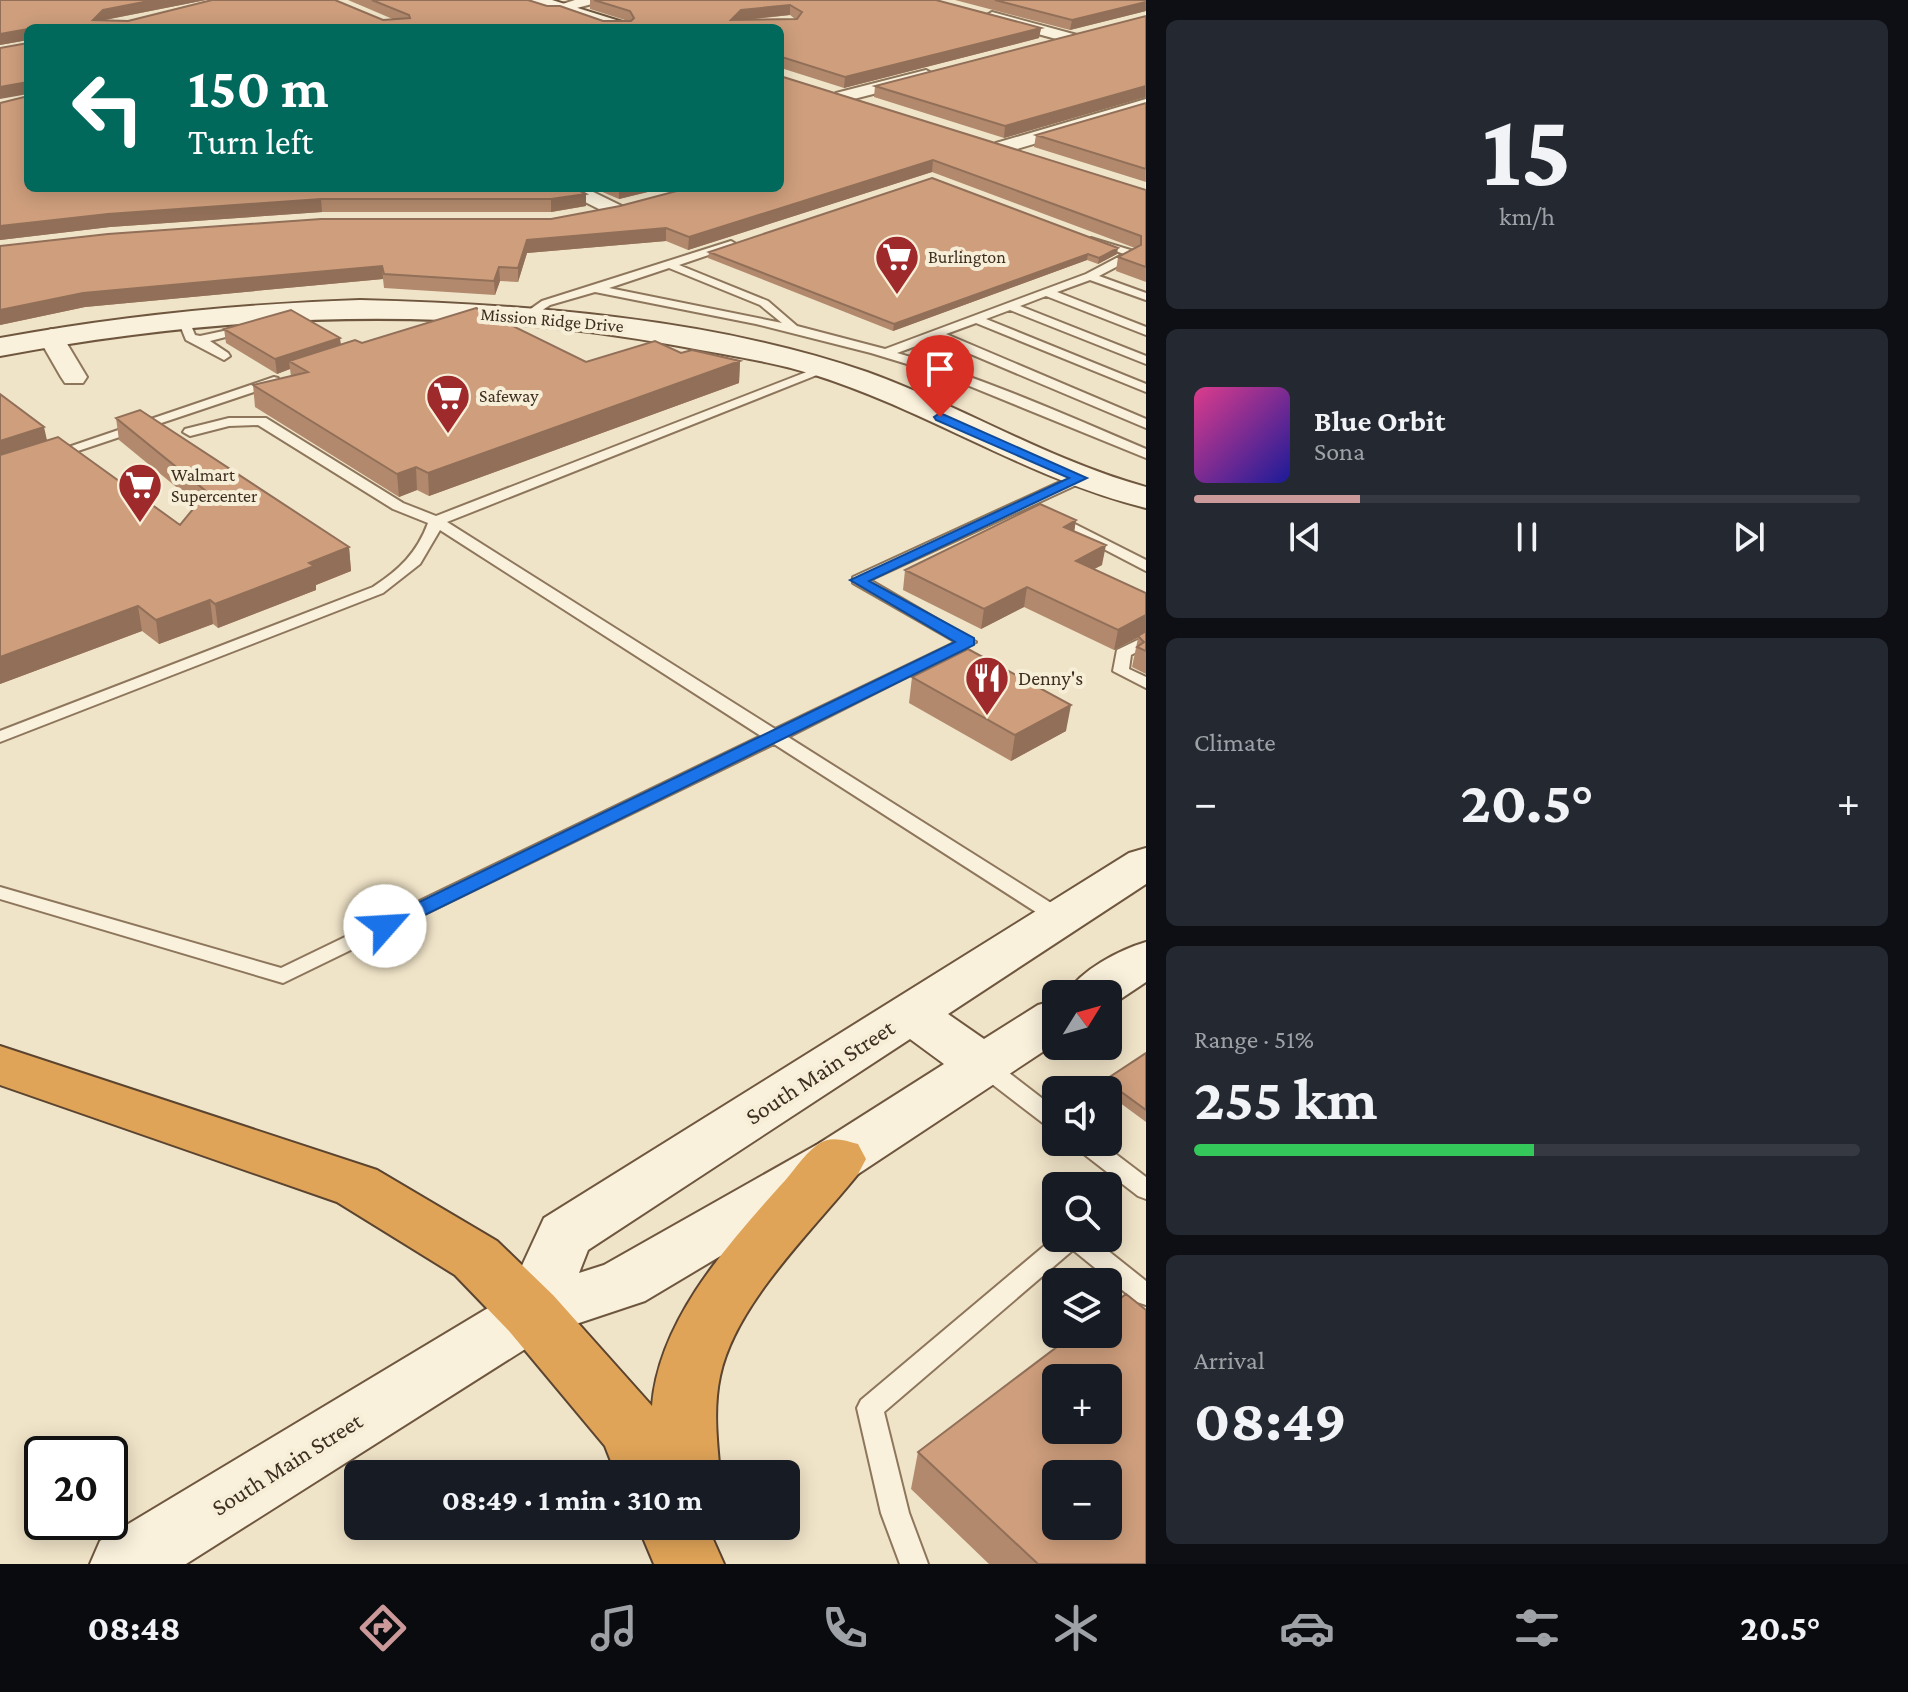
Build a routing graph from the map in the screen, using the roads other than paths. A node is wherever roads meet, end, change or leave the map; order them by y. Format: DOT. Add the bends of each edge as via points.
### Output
graph roads {
  1 [pos="534,0"];
  2 [pos="599,0"];
  3 [pos="558,8"];
  4 [pos="979,14"];
  5 [pos="609,24"];
  6 [pos="1027,49"];
  7 [pos="941,71"];
  8 [pos="817,89"];
  9 [pos="842,97"];
  10 [pos="1141,109"];
  11 [pos="886,110"];
  12 [pos="996,145"];
  13 [pos="1046,161"];
  14 [pos="576,192"];
  15 [pos="647,202"];
  16 [pos="619,210"];
  17 [pos="578,219"];
  18 [pos="1075,232"];
  19 [pos="742,241"];
  20 [pos="1140,253"];
  21 [pos="670,265"];
  22 [pos="1090,276"];
  23 [pos="595,289"];
  24 [pos="1048,293"];
  25 [pos="1146,297"];
  26 [pos="1012,307"];
  27 [pos="481,313"];
  28 [pos="528,315"];
  29 [pos="978,320"];
  30 [pos="439,328"];
  31 [pos="795,328"];
  32 [pos="192,330"];
  33 [pos="1146,331"];
  34 [pos="937,335"];
  35 [pos="51,337"];
  36 [pos="0,347"];
  37 [pos="886,353"];
  38 [pos="224,356"];
  39 [pos="1146,360"];
  40 [pos="826,369"];
  41 [pos="74,377"];
  42 [pos="283,378"];
  43 [pos="1146,388"];
  44 [pos="1146,424"];
  45 [pos="190,432"];
  46 [pos="1146,454"];
  47 [pos="45,457"];
  48 [pos="1080,478"];
  49 [pos="1146,498"];
  50 [pos="1023,504"];
  51 [pos="436,521"];
  52 [pos="1146,524"];
  53 [pos="1146,566"];
  54 [pos="1146,641"];
  55 [pos="1146,683"];
  56 [pos="0,737"];
  57 [pos="776,737"];
  58 [pos="1146,863"];
  59 [pos="0,893"];
  60 [pos="1060,918"];
  61 [pos="1146,959"];
  62 [pos="1114,980"];
  63 [pos="912,1014"];
  64 [pos="1042,1027"];
  65 [pos="0,1065"];
  66 [pos="983,1065"];
  67 [pos="1042,1110"];
  68 [pos="1102,1156"];
  69 [pos="838,1159"];
  70 [pos="1146,1190"];
  71 [pos="1056,1252"];
  72 [pos="1091,1252"];
  73 [pos="1146,1295"];
  74 [pos="531,1313"];
  75 [pos="644,1460"];
  76 [pos="685,1460"];
  77 [pos="679,1540"];
  78 [pos="691,1540"];
  79 [pos="125,1564"];
  80 [pos="691,1564"];
  81 [pos="914,1564"];
  1 -- 3 [label="street"];
  2 -- 3 [label="street"];
  3 -- 5 [label="street"];
  4 -- 6 [label="street" via="1078,36"];
  7 -- 9 [label="street"];
  8 -- 9 [label="street"];
  9 -- 11 [label="street"];
  10 -- 12 [label="street"];
  12 -- 13 [label="street"];
  14 -- 16 [label="street"];
  15 -- 16 [label="street"];
  16 -- 17 [label="street"];
  18 -- 20 [label="lane"];
  19 -- 21 [label="lane"];
  20 -- 22 [label="lane"];
  21 -- 23 [label="lane"];
  21 -- 31 [label="lane" via="764,303"];
  22 -- 24 [label="lane"];
  22 -- 25 [label="lane"];
  23 -- 28 [label="lane" via="546,303"];
  23 -- 31 [label="lane"];
  24 -- 26 [label="lane"];
  24 -- 33 [label="lane"];
  26 -- 29 [label="lane"];
  26 -- 39 [label="lane"];
  27 -- 28 [label="street, Mission Ridge Drive"];
  27 -- 30 [label="lane"];
  27 -- 32 [label="street, Mission Ridge Drive" via="254,314"];
  28 -- 40 [label="street, Mission Ridge Drive" via="643,329"];
  29 -- 34 [label="lane"];
  29 -- 43 [label="lane"];
  31 -- 37 [label="lane"];
  32 -- 35 [label="street, Mission Ridge Drive"];
  32 -- 38 [label="lane"];
  34 -- 37 [label="lane"];
  34 -- 44 [label="lane"];
  35 -- 36 [label="street, Mission Ridge Drive"];
  35 -- 41 [label="street"];
  37 -- 46 [label="lane" via="1007,394"];
  40 -- 48 [label="street, Mission Ridge Drive"];
  40 -- 51 [label="lane"];
  42 -- 47 [label="lane"];
  45 -- 51 [label="lane" via="261,421 398,506"];
  48 -- 49 [label="street, Mission Ridge Drive"];
  48 -- 50 [label="lane"];
  48 -- 52 [label="street, Mission Ridge Drive" via="1117,511"];
  50 -- 53 [label="lane"];
  50 -- 57 [label="lane" via="858,580 968,642"];
  51 -- 56 [label="lane" via="426,550 404,574 378,590"];
  51 -- 57 [label="lane"];
  54 -- 55 [label="lane" via="1123,653 1121,671"];
  57 -- 59 [label="lane" via="283,976"];
  57 -- 60 [label="lane"];
  58 -- 60 [label="street, South Main Street"];
  60 -- 63 [label="street, South Main Street"];
  61 -- 62 [label="street"];
  63 -- 66 [label="street"];
  63 -- 74 [label="street, South Main Street" via="565,1235"];
  64 -- 66 [label="street, South Main Street"];
  65 -- 74 [label="highway" via="357,1186 476,1258"];
  66 -- 67 [label="lane"];
  66 -- 69 [label="street, South Main Street"];
  68 -- 70 [label="lane"];
  69 -- 74 [label="street, South Main Street" via="623,1284"];
  69 -- 76 [label="highway" via="725,1297 690,1366"];
  71 -- 81 [label="lane" via="870,1408 895,1513"];
  72 -- 73 [label="lane"];
  74 -- 75 [label="highway" via="630,1428"];
  74 -- 79 [label="street, South Main Street"];
  77 -- 80 [label="highway"];
  78 -- 80 [label="highway"];
}
